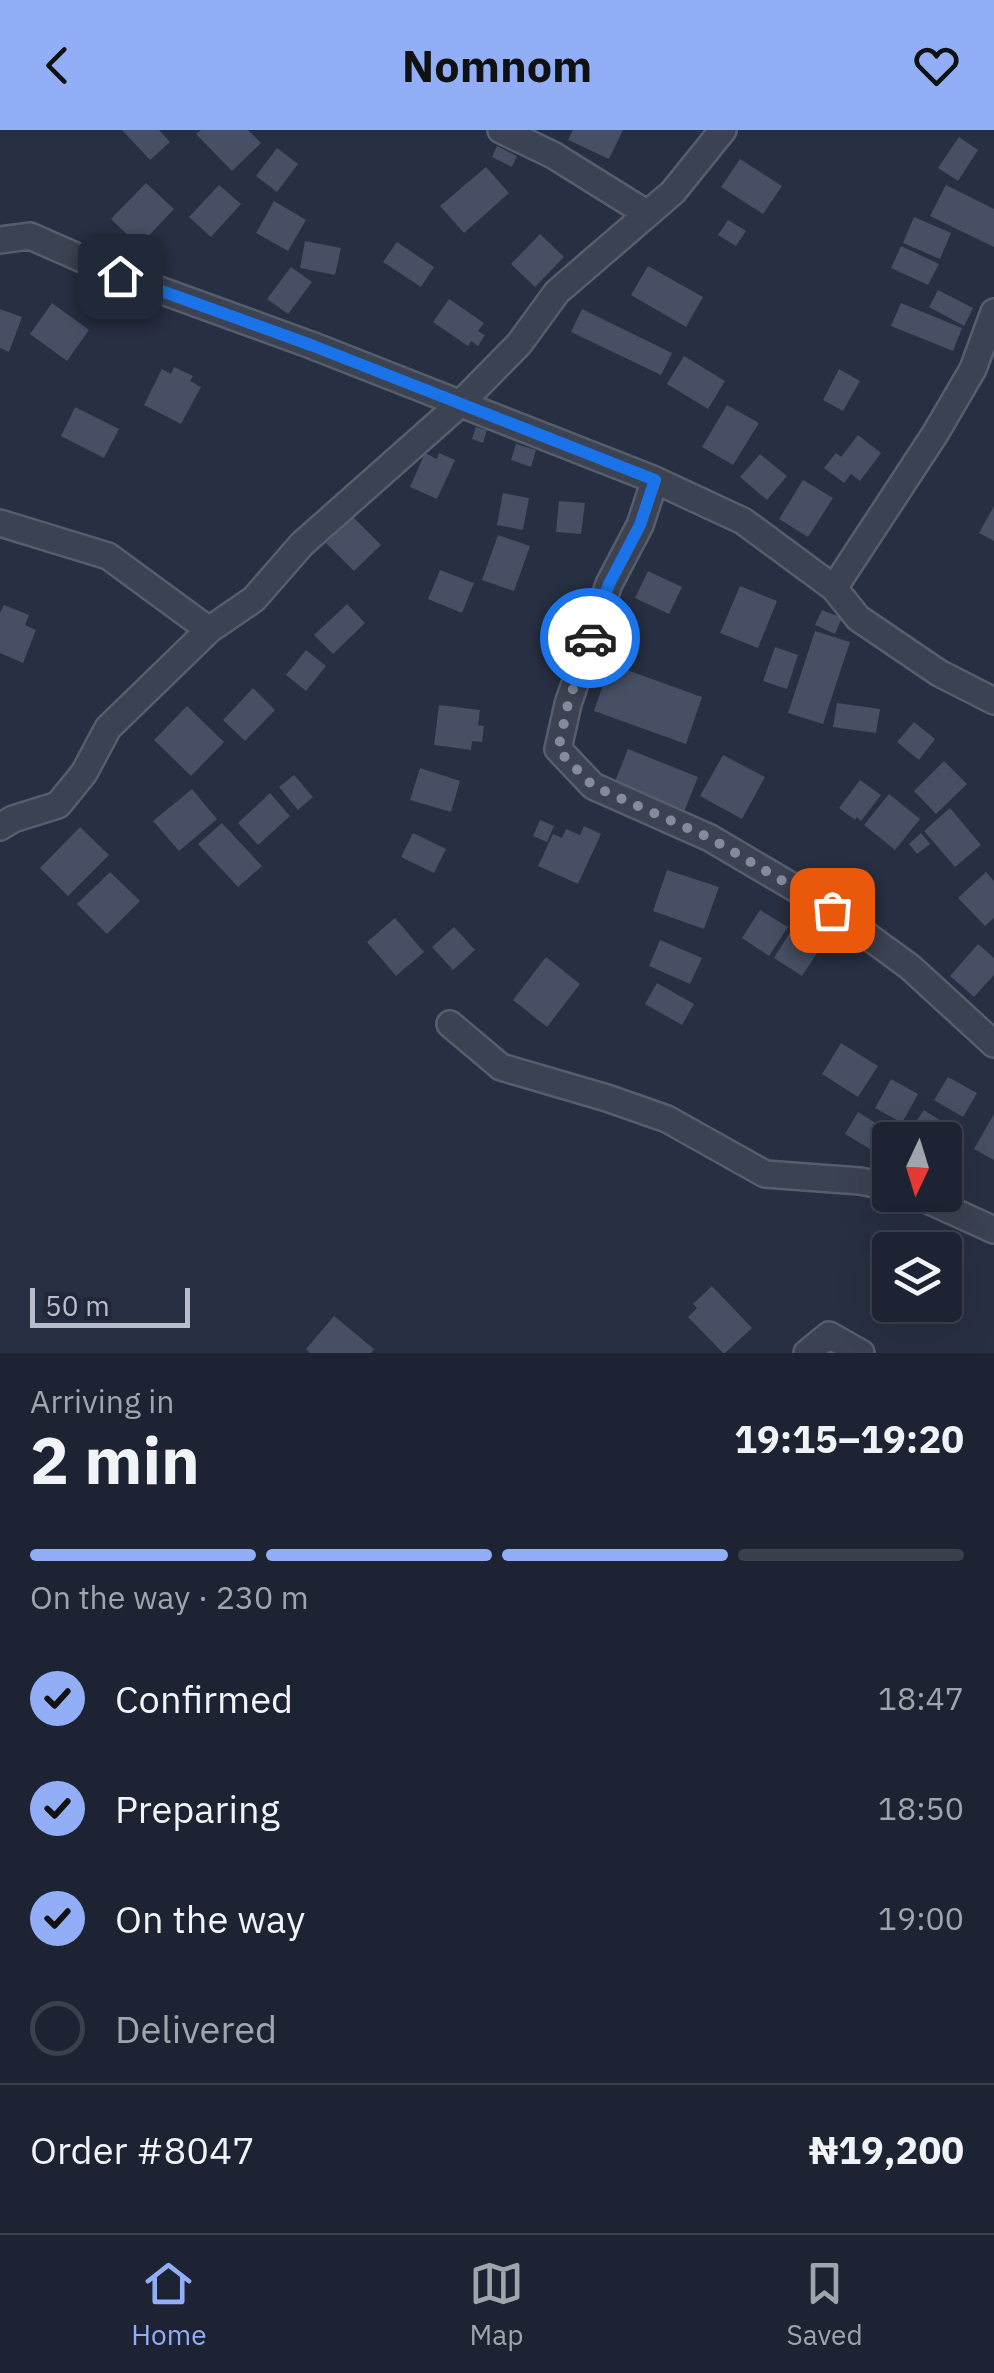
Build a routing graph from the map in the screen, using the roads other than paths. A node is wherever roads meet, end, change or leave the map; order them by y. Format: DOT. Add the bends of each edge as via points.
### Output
graph roads {
  1 [pos="500,130"];
  2 [pos="723,130"];
  3 [pos="646,213"];
  4 [pos="0,240"];
  5 [pos="994,312"];
  6 [pos="460,404"];
  7 [pos="655,480"];
  8 [pos="0,523"];
  9 [pos="834,588"];
  10 [pos="209,630"];
  11 [pos="994,701"];
  12 [pos="0,827"];
  13 [pos="450,1024"];
  14 [pos="994,1044"];
  15 [pos="872,1183"];
  16 [pos="954,1212"];
  17 [pos="994,1230"];
  18 [pos="807,1353"];
  19 [pos="861,1353"];
  1 -- 3 [label="street"];
  2 -- 3 [label="street"];
  3 -- 6 [label="street" via="556,292 520,344"];
  4 -- 6 [label="street" via="30,236"];
  5 -- 9 [label="street" via="974,369"];
  6 -- 7 [label="street"];
  6 -- 10 [label="street" via="302,544 254,599"];
  7 -- 9 [label="street" via="743,520"];
  7 -- 14 [label="street" via="609,584 558,750 593,786 710,838 832,910 910,966"];
  8 -- 10 [label="street" via="108,556"];
  9 -- 11 [label="street" via="858,618"];
  10 -- 12 [label="street" via="108,728 58,805"];
  13 -- 15 [label="street" via="501,1067 667,1118 765,1174"];
  16 -- 17 [label="street"];
  18 -- 19 [label="street" via="830,1334"];
}
